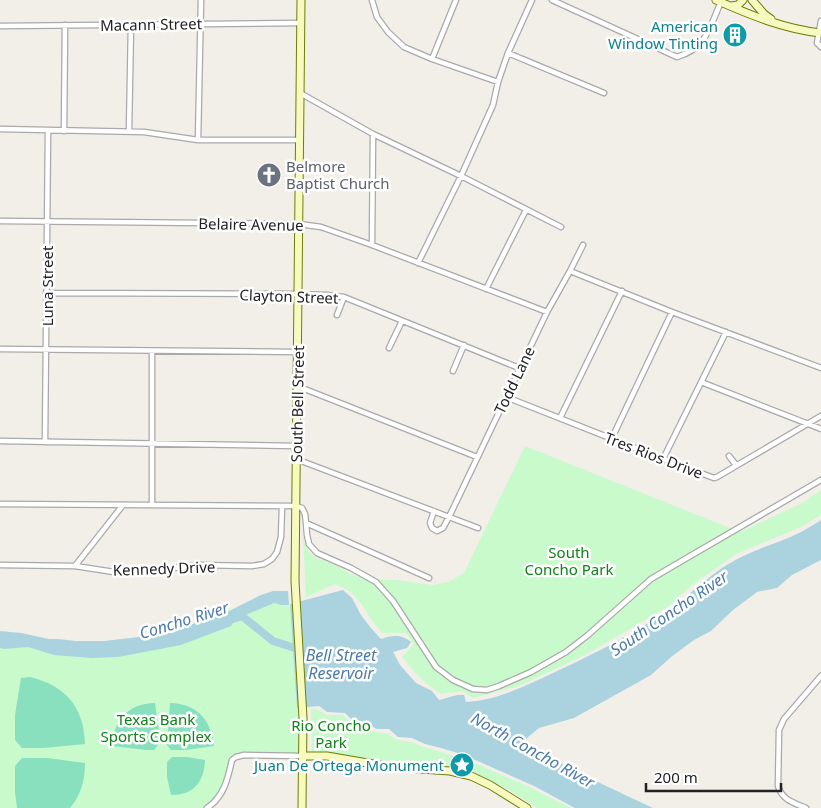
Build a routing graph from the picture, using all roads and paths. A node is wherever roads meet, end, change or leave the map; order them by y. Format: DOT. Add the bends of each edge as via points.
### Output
graph roads {
  1 [pos="201,0"];
  2 [pos="301,0"];
  3 [pos="372,0"];
  4 [pos="456,0"];
  5 [pos="532,0"];
  6 [pos="552,0"];
  7 [pos="743,0"];
  8 [pos="751,0"];
  9 [pos="718,1"];
  10 [pos="732,6"];
  11 [pos="745,12"];
  12 [pos="821,21"];
  13 [pos="301,23"];
  14 [pos="131,24"];
  15 [pos="200,24"];
  16 [pos="777,24"];
  17 [pos="65,25"];
  18 [pos="0,26"];
  19 [pos="820,33"];
  20 [pos="821,47"];
  21 [pos="508,53"];
  22 [pos="432,59"];
  23 [pos="498,82"];
  24 [pos="604,93"];
  25 [pos="300,94"];
  26 [pos="0,129"];
  27 [pos="48,130"];
  28 [pos="64,130"];
  29 [pos="128,131"];
  30 [pos="373,134"];
  31 [pos="198,140"];
  32 [pos="300,140"];
  33 [pos="460,176"];
  34 [pos="526,210"];
  35 [pos="0,221"];
  36 [pos="47,222"];
  37 [pos="299,224"];
  38 [pos="560,227"];
  39 [pos="372,245"];
  40 [pos="583,245"];
  41 [pos="418,263"];
  42 [pos="570,271"];
  43 [pos="486,289"];
  44 [pos="622,291"];
  45 [pos="46,293"];
  46 [pos="298,294"];
  47 [pos="344,298"];
  48 [pos="547,312"];
  49 [pos="672,312"];
  50 [pos="337,315"];
  51 [pos="402,320"];
  52 [pos="726,332"];
  53 [pos="464,345"];
  54 [pos="390,348"];
  55 [pos="0,349"];
  56 [pos="46,349"];
  57 [pos="152,351"];
  58 [pos="297,352"];
  59 [pos="519,368"];
  60 [pos="821,368"];
  61 [pos="453,371"];
  62 [pos="701,382"];
  63 [pos="297,386"];
  64 [pos="506,397"];
  65 [pos="821,416"];
  66 [pos="560,418"];
  67 [pos="808,423"];
  68 [pos="821,429"];
  69 [pos="612,438"];
  70 [pos="0,441"];
  71 [pos="45,442"];
  72 [pos="152,444"];
  73 [pos="296,446"];
  74 [pos="729,456"];
  75 [pos="477,458"];
  76 [pos="296,459"];
  77 [pos="663,459"];
  78 [pos="736,465"];
  79 [pos="821,480"];
  80 [pos="0,504"];
  81 [pos="123,505"];
  82 [pos="152,506"];
  83 [pos="296,506"];
  84 [pos="282,507"];
  85 [pos="434,512"];
  86 [pos="449,517"];
  87 [pos="306,523"];
  88 [pos="478,528"];
  89 [pos="0,565"];
  90 [pos="75,566"];
  91 [pos="429,578"];
  92 [pos="821,676"];
  93 [pos="303,756"];
  94 [pos="207,808"];
  95 [pos="302,808"];
  96 [pos="526,808"];
  97 [pos="806,808"];
  1 -- 15 [label="street"];
  2 -- 13 [label="main road, South Bell Street"];
  3 -- 22 [label="street" via="377,17 388,32 404,47"];
  4 -- 22 [label="street"];
  5 -- 21 [label="street"];
  6 -- 9 [label="street" via="677,57 697,48 706,37"];
  7 -- 10 [label="main road"];
  8 -- 11 [label="main road"];
  8 -- 16 [label="main road"];
  9 -- 10 [label="main road"];
  10 -- 11 [label="main road"];
  11 -- 16 [label="main road"];
  12 -- 19 [label="street"];
  13 -- 15 [label="street, Macann Street"];
  13 -- 25 [label="main road, South Bell Street"];
  14 -- 15 [label="street, Macann Street"];
  14 -- 17 [label="street, Macann Street"];
  14 -- 29 [label="street"];
  15 -- 31 [label="street"];
  16 -- 19 [label="main road"];
  17 -- 18 [label="street, Macann Street"];
  17 -- 28 [label="street"];
  19 -- 20 [label="street" via="817,44"];
  21 -- 23 [label="street"];
  21 -- 24 [label="street"];
  22 -- 23 [label="street"];
  23 -- 33 [label="street" via="493,105"];
  25 -- 30 [label="street"];
  25 -- 32 [label="main road, South Bell Street"];
  26 -- 27 [label="street"];
  27 -- 28 [label="street"];
  27 -- 36 [label="street, Luna Street"];
  28 -- 29 [label="street"];
  29 -- 31 [label="street"];
  30 -- 33 [label="street"];
  30 -- 39 [label="street"];
  31 -- 32 [label="street"];
  32 -- 37 [label="main road, South Bell Street"];
  33 -- 34 [label="street"];
  33 -- 41 [label="street"];
  34 -- 38 [label="street"];
  34 -- 43 [label="street"];
  35 -- 36 [label="street, Belaire Avenue"];
  36 -- 37 [label="street, Belaire Avenue"];
  36 -- 45 [label="street, Luna Street"];
  37 -- 39 [label="street, Belaire Avenue" via="321,227"];
  37 -- 46 [label="main road, South Bell Street"];
  39 -- 41 [label="street, Belaire Avenue"];
  40 -- 42 [label="street, Todd Lane"];
  41 -- 43 [label="street, Belaire Avenue"];
  42 -- 44 [label="street"];
  42 -- 48 [label="street, Todd Lane"];
  43 -- 48 [label="street, Belaire Avenue"];
  44 -- 49 [label="street"];
  44 -- 66 [label="street"];
  45 -- 46 [label="street, Clayton Street"];
  45 -- 56 [label="street, Luna Street"];
  46 -- 47 [label="street, Clayton Street"];
  46 -- 58 [label="main road, South Bell Street"];
  47 -- 50 [label="street"];
  47 -- 51 [label="street, Clayton Street"];
  48 -- 59 [label="street, Todd Lane"];
  49 -- 52 [label="street"];
  49 -- 69 [label="street"];
  51 -- 53 [label="street, Clayton Street"];
  51 -- 54 [label="street"];
  52 -- 60 [label="street"];
  52 -- 62 [label="street"];
  53 -- 59 [label="street, Clayton Street"];
  53 -- 61 [label="street"];
  55 -- 56 [label="street"];
  56 -- 57 [label="street"];
  56 -- 71 [label="street, Luna Street"];
  57 -- 58 [label="street"];
  57 -- 72 [label="street"];
  58 -- 63 [label="main road, South Bell Street"];
  59 -- 64 [label="street, Todd Lane"];
  62 -- 67 [label="street"];
  62 -- 77 [label="street"];
  63 -- 73 [label="main road, South Bell Street"];
  63 -- 75 [label="street"];
  64 -- 66 [label="street, Tres Rios Drive"];
  64 -- 75 [label="street, Todd Lane"];
  65 -- 67 [label="street, Tres Rios Drive"];
  66 -- 69 [label="street, Tres Rios Drive"];
  67 -- 68 [label="street"];
  67 -- 78 [label="street, Tres Rios Drive"];
  69 -- 77 [label="street, Tres Rios Drive"];
  70 -- 71 [label="street"];
  71 -- 72 [label="street"];
  72 -- 73 [label="street"];
  72 -- 82 [label="street"];
  73 -- 76 [label="main road, South Bell Street"];
  74 -- 78 [label="street"];
  75 -- 86 [label="street, Todd Lane"];
  76 -- 83 [label="main road, South Bell Street"];
  76 -- 85 [label="street"];
  77 -- 78 [label="street, Tres Rios Drive" via="714,478"];
  79 -- 87 [label="street" via="651,580 566,652 531,672 487,690 473,689 452,680 436,667 393,601 376,582 318,553 309,544"];
  80 -- 81 [label="street"];
  81 -- 82 [label="street"];
  81 -- 90 [label="street"];
  82 -- 84 [label="street"];
  83 -- 84 [label="street"];
  83 -- 87 [label="street" via="302,508"];
  83 -- 93 [label="main road, South Bell Street" via="295,581"];
  84 -- 90 [label="street, Kennedy Drive" via="277,552 264,564 198,565 141,572"];
  85 -- 86 [label="street"];
  85 -- 86 [label="street" via="430,523 438,531"];
  86 -- 88 [label="street"];
  87 -- 91 [label="street"];
  89 -- 90 [label="street, Kennedy Drive"];
  92 -- 97 [label="street" via="784,719 779,730 780,794"];
  93 -- 94 [label="street" via="236,757 232,760 222,793"];
  93 -- 95 [label="main road, South Bell Street"];
  93 -- 96 [label="main road" via="450,771 490,785"];
}
